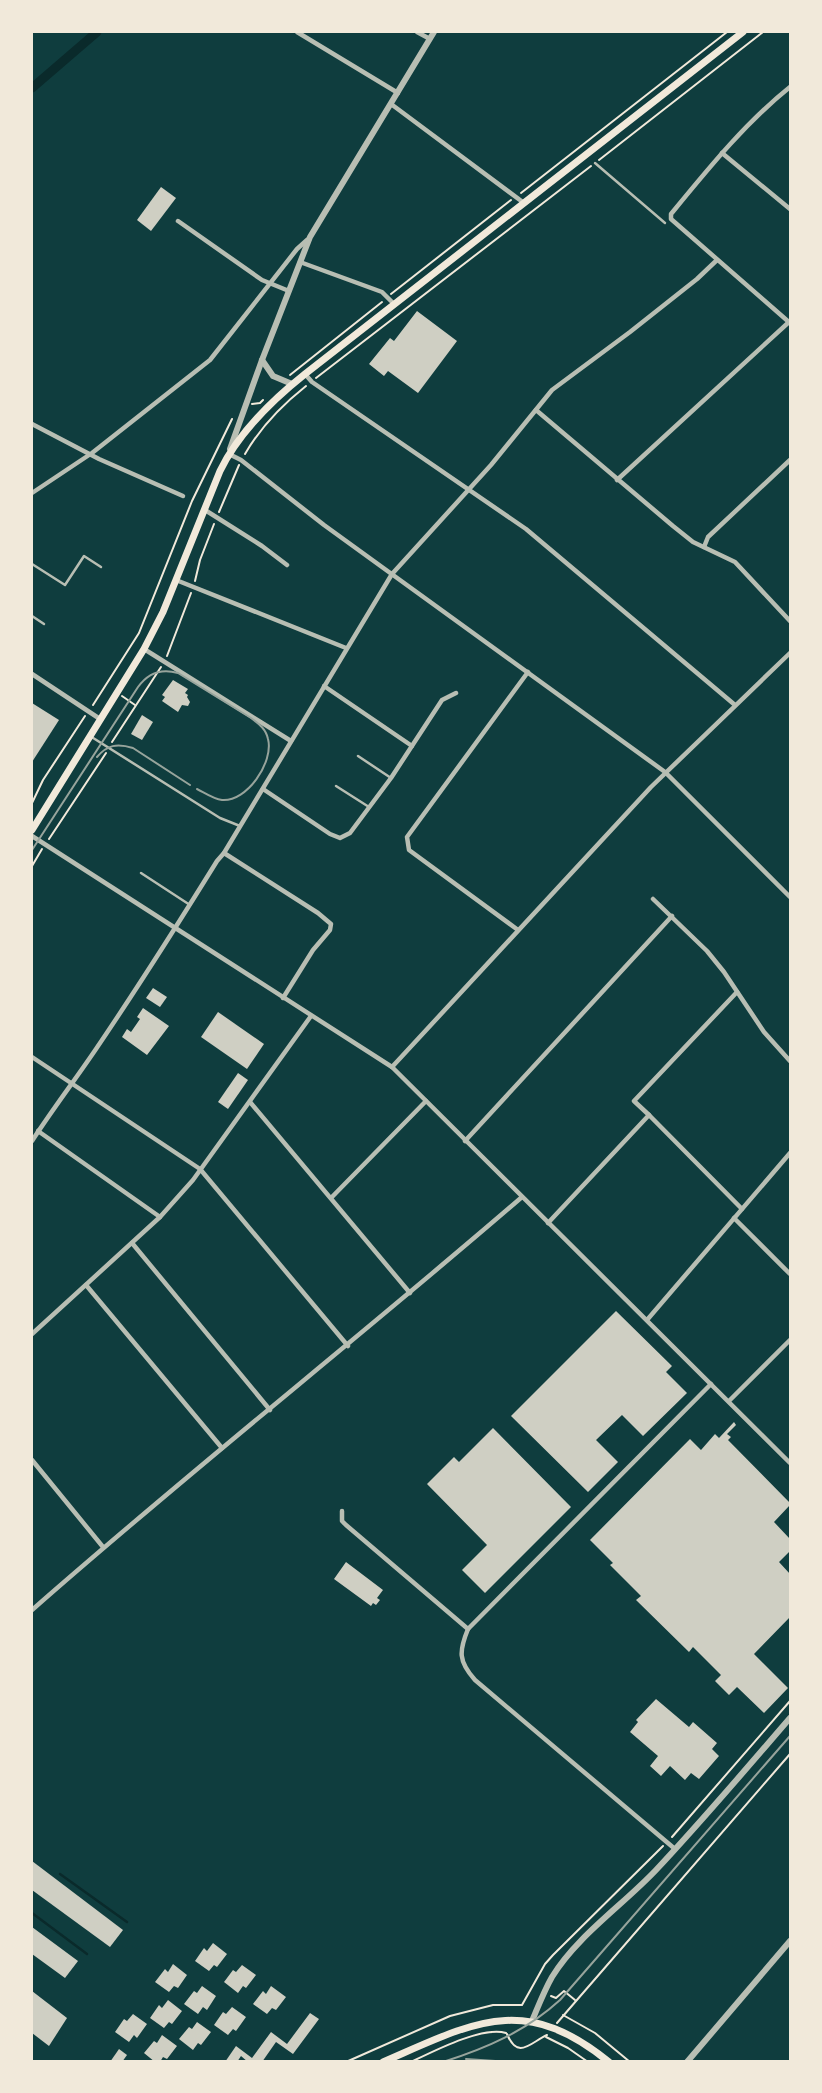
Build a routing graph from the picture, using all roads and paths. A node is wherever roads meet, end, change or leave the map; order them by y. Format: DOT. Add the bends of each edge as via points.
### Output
graph roads {
  1 [pos="297,32"];
  2 [pos="417,32"];
  3 [pos="434,32"];
  4 [pos="743,32"];
  5 [pos="763,32"];
  6 [pos="430,39"];
  7 [pos="790,87"];
  8 [pos="398,93"];
  9 [pos="391,104"];
  10 [pos="722,153"];
  11 [pos="595,163"];
  12 [pos="524,203"];
  13 [pos="790,209"];
  14 [pos="178,220"];
  15 [pos="668,221"];
  16 [pos="310,237"];
  17 [pos="717,260"];
  18 [pos="300,262"];
  19 [pos="271,283"];
  20 [pos="289,291"];
  21 [pos="394,304"];
  22 [pos="790,323"];
  23 [pos="308,359"];
  24 [pos="262,360"];
  25 [pos="304,374"];
  26 [pos="283,381"];
  27 [pos="312,382"];
  28 [pos="292,384"];
  29 [pos="267,396"];
  30 [pos="245,404"];
  31 [pos="536,410"];
  32 [pos="234,415"];
  33 [pos="32,424"];
  34 [pos="92,453"];
  35 [pos="229,454"];
  36 [pos="242,460"];
  37 [pos="790,460"];
  38 [pos="617,480"];
  39 [pos="470,489"];
  40 [pos="32,493"];
  41 [pos="183,496"];
  42 [pos="204,509"];
  43 [pos="217,516"];
  44 [pos="704,547"];
  45 [pos="32,565"];
  46 [pos="287,565"];
  47 [pos="101,567"];
  48 [pos="392,574"];
  49 [pos="176,580"];
  50 [pos="32,616"];
  51 [pos="790,621"];
  52 [pos="44,624"];
  53 [pos="346,648"];
  54 [pos="144,649"];
  55 [pos="790,653"];
  56 [pos="164,662"];
  57 [pos="528,671"];
  58 [pos="32,674"];
  59 [pos="324,685"];
  60 [pos="456,693"];
  61 [pos="735,705"];
  62 [pos="89,711"];
  63 [pos="100,719"];
  64 [pos="89,735"];
  65 [pos="291,741"];
  66 [pos="412,746"];
  67 [pos="109,748"];
  68 [pos="358,756"];
  69 [pos="665,772"];
  70 [pos="391,778"];
  71 [pos="337,786"];
  72 [pos="263,789"];
  73 [pos="32,803"];
  74 [pos="369,807"];
  75 [pos="240,826"];
  76 [pos="32,833"];
  77 [pos="45,845"];
  78 [pos="225,853"];
  79 [pos="32,866"];
  80 [pos="141,873"];
  81 [pos="790,895"];
  82 [pos="653,899"];
  83 [pos="190,905"];
  84 [pos="672,916"];
  85 [pos="175,929"];
  86 [pos="518,930"];
  87 [pos="737,992"];
  88 [pos="283,998"];
  89 [pos="311,1016"];
  90 [pos="32,1057"];
  91 [pos="790,1061"];
  92 [pos="392,1068"];
  93 [pos="71,1083"];
  94 [pos="426,1101"];
  95 [pos="250,1102"];
  96 [pos="649,1115"];
  97 [pos="38,1132"];
  98 [pos="32,1141"];
  99 [pos="466,1141"];
  100 [pos="790,1153"];
  101 [pos="200,1169"];
  102 [pos="522,1197"];
  103 [pos="331,1198"];
  104 [pos="742,1209"];
  105 [pos="160,1217"];
  106 [pos="734,1218"];
  107 [pos="548,1223"];
  108 [pos="132,1243"];
  109 [pos="790,1274"];
  110 [pos="85,1285"];
  111 [pos="410,1293"];
  112 [pos="647,1320"];
  113 [pos="32,1334"];
  114 [pos="790,1340"];
  115 [pos="348,1346"];
  116 [pos="711,1384"];
  117 [pos="729,1402"];
  118 [pos="270,1410"];
  119 [pos="222,1448"];
  120 [pos="32,1461"];
  121 [pos="790,1464"];
  122 [pos="342,1511"];
  123 [pos="103,1547"];
  124 [pos="32,1610"];
  125 [pos="468,1629"];
  126 [pos="790,1701"];
  127 [pos="790,1718"];
  128 [pos="790,1754"];
  129 [pos="666,1842"];
  130 [pos="675,1850"];
  131 [pos="790,1941"];
  132 [pos="544,1994"];
  133 [pos="576,2001"];
  134 [pos="532,2021"];
  135 [pos="345,2062"];
  136 [pos="383,2062"];
  137 [pos="411,2062"];
  138 [pos="588,2062"];
  139 [pos="609,2062"];
  140 [pos="630,2062"];
  141 [pos="687,2062"];
  1 -- 8 [label="street"];
  2 -- 6 [label="street"];
  3 -- 6 [label="street"];
  4 -- 12 [label="main road"];
  5 -- 11 [label="path"];
  6 -- 8 [label="street"];
  7 -- 10 [label="street"];
  8 -- 9 [label="street"];
  9 -- 12 [label="street"];
  9 -- 16 [label="street"];
  10 -- 13 [label="street"];
  10 -- 15 [label="street"];
  11 -- 15 [label="lane"];
  11 -- 27 [label="path"];
  12 -- 21 [label="main road"];
  14 -- 19 [label="street"];
  15 -- 17 [label="street"];
  16 -- 18 [label="street"];
  16 -- 19 [label="street"];
  17 -- 22 [label="street"];
  17 -- 31 [label="street" via="552,390"];
  18 -- 20 [label="street"];
  18 -- 21 [label="street" via="382,292"];
  19 -- 20 [label="street"];
  19 -- 34 [label="street" via="210,360"];
  20 -- 24 [label="street"];
  21 -- 25 [label="main road"];
  22 -- 38 [label="street"];
  23 -- 26 [label="path"];
  24 -- 26 [label="street" via="273,376"];
  24 -- 30 [label="street"];
  25 -- 27 [label="street"];
  25 -- 28 [label="main road"];
  26 -- 28 [label="street"];
  27 -- 36 [label="path" via="271,419"];
  27 -- 39 [label="street"];
  28 -- 35 [label="main road"];
  29 -- 30 [label="path" via="260,403"];
  30 -- 35 [label="street"];
  31 -- 38 [label="street"];
  31 -- 39 [label="street"];
  32 -- 62 [label="path" via="192,501 139,633"];
  33 -- 34 [label="street"];
  34 -- 40 [label="street"];
  34 -- 41 [label="street"];
  35 -- 36 [label="street"];
  35 -- 42 [label="main road"];
  36 -- 43 [label="path"];
  36 -- 48 [label="street"];
  37 -- 44 [label="street" via="708,537"];
  38 -- 44 [label="street"];
  39 -- 48 [label="street"];
  39 -- 61 [label="street" via="526,529"];
  42 -- 43 [label="street"];
  42 -- 49 [label="main road"];
  43 -- 46 [label="street"];
  44 -- 51 [label="street" via="735,562"];
  45 -- 47 [label="lane" via="65,585 84,556"];
  48 -- 53 [label="street"];
  48 -- 57 [label="street"];
  49 -- 53 [label="street"];
  49 -- 54 [label="main road"];
  50 -- 52 [label="lane"];
  53 -- 59 [label="street"];
  54 -- 56 [label="street"];
  54 -- 63 [label="main road"];
  55 -- 61 [label="street"];
  56 -- 65 [label="street"];
  56 -- 67 [label="path"];
  57 -- 69 [label="street"];
  57 -- 86 [label="street" via="407,837 410,850"];
  58 -- 62 [label="street"];
  59 -- 65 [label="street"];
  59 -- 66 [label="street"];
  60 -- 66 [label="street" via="442,700"];
  61 -- 69 [label="street"];
  62 -- 63 [label="street"];
  62 -- 73 [label="path"];
  63 -- 64 [label="main road"];
  64 -- 67 [label="lane"];
  64 -- 76 [label="main road"];
  65 -- 72 [label="street"];
  66 -- 70 [label="street"];
  67 -- 75 [label="lane"];
  67 -- 77 [label="path"];
  68 -- 70 [label="lane"];
  69 -- 81 [label="street"];
  69 -- 86 [label="street"];
  70 -- 74 [label="street"];
  71 -- 74 [label="lane"];
  72 -- 74 [label="street" via="340,838 350,833"];
  72 -- 75 [label="street"];
  75 -- 78 [label="street"];
  76 -- 77 [label="street"];
  77 -- 79 [label="path"];
  77 -- 85 [label="street"];
  78 -- 83 [label="street"];
  78 -- 88 [label="street" via="331,924"];
  80 -- 83 [label="lane"];
  82 -- 84 [label="street"];
  83 -- 85 [label="street"];
  84 -- 87 [label="street" via="707,950"];
  84 -- 99 [label="street"];
  85 -- 88 [label="street"];
  85 -- 93 [label="street"];
  86 -- 92 [label="street"];
  87 -- 91 [label="street"];
  87 -- 96 [label="street" via="634,1101"];
  88 -- 89 [label="street"];
  89 -- 92 [label="street"];
  89 -- 95 [label="street"];
  90 -- 93 [label="street"];
  92 -- 94 [label="street"];
  93 -- 97 [label="street"];
  93 -- 101 [label="street"];
  94 -- 99 [label="street"];
  94 -- 103 [label="street"];
  95 -- 101 [label="street"];
  95 -- 103 [label="street"];
  96 -- 104 [label="street"];
  96 -- 107 [label="street"];
  97 -- 98 [label="street"];
  97 -- 105 [label="street"];
  99 -- 102 [label="street"];
  100 -- 104 [label="street"];
  101 -- 105 [label="street"];
  101 -- 115 [label="street"];
  102 -- 107 [label="street"];
  102 -- 111 [label="street"];
  103 -- 111 [label="street"];
  104 -- 106 [label="street"];
  105 -- 108 [label="street"];
  106 -- 109 [label="street"];
  106 -- 112 [label="street"];
  107 -- 112 [label="street"];
  108 -- 110 [label="street"];
  108 -- 118 [label="street"];
  110 -- 113 [label="street"];
  110 -- 119 [label="street"];
  111 -- 115 [label="street"];
  112 -- 116 [label="street"];
  114 -- 117 [label="street"];
  115 -- 118 [label="street"];
  116 -- 117 [label="street"];
  116 -- 125 [label="street"];
  117 -- 121 [label="street"];
  118 -- 119 [label="street"];
  119 -- 123 [label="street"];
  120 -- 123 [label="street"];
  122 -- 125 [label="street" via="346,1525"];
  123 -- 124 [label="street"];
  125 -- 129 [label="street" via="461,1646 462,1663 475,1680"];
  126 -- 129 [label="path"];
  127 -- 130 [label="street"];
  128 -- 133 [label="path"];
  129 -- 130 [label="street"];
  129 -- 135 [label="path" via="545,1964 522,2005 461,2013"];
  130 -- 132 [label="street" via="565,1960"];
  131 -- 141 [label="street"];
  132 -- 133 [label="path" via="556,1998 564,1991"];
  132 -- 134 [label="street"];
  133 -- 140 [label="path" via="563,2015"];
  134 -- 136 [label="main road" via="472,2025"];
  134 -- 139 [label="main road" via="573,2036"];
  137 -- 138 [label="path" via="455,2042 502,2031 518,2048 545,2037"];
}
